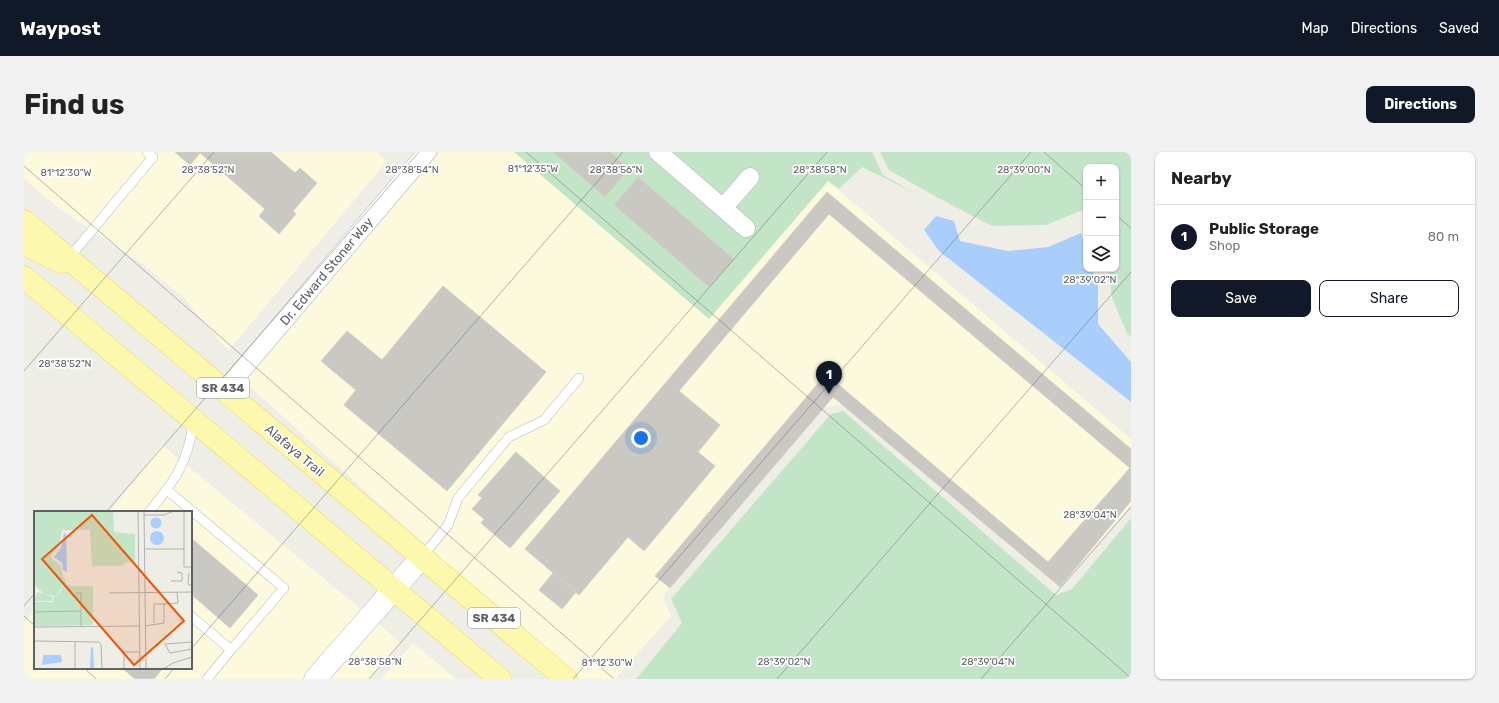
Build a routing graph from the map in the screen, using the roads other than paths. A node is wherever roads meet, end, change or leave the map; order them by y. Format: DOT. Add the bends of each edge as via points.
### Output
graph roads {
  1 [pos="147,152"];
  2 [pos="427,152"];
  3 [pos="658,152"];
  4 [pos="750,177"];
  5 [pos="723,208"];
  6 [pos="24,221"];
  7 [pos="746,228"];
  8 [pos="24,244"];
  9 [pos="69,258"];
  10 [pos="89,276"];
  11 [pos="24,277"];
  12 [pos="579,378"];
  13 [pos="225,390"];
  14 [pos="194,420"];
  15 [pos="167,490"];
  16 [pos="150,511"];
  17 [pos="422,557"];
  18 [pos="394,589"];
  19 [pos="192,617"];
  20 [pos="231,650"];
  21 [pos="207,679"];
  22 [pos="315,679"];
  23 [pos="500,679"];
  24 [pos="566,679"];
  1 -- 9 [label="lane" via="153,157"];
  2 -- 13 [label="street, Dr. Edward Stoner Way"];
  3 -- 5 [label="street"];
  4 -- 5 [label="street"];
  5 -- 7 [label="street"];
  6 -- 9 [label="main road, Alafaya Trail / SR 434"];
  8 -- 10 [label="main road"];
  9 -- 10 [label="main road, Alafaya Trail / SR 434"];
  10 -- 13 [label="main road, Alafaya Trail / SR 434"];
  11 -- 14 [label="main road, SR 434"];
  12 -- 17 [label="lane" via="544,420 509,437 458,498 448,526"];
  13 -- 17 [label="main road, Alafaya Trail / SR 434"];
  14 -- 15 [label="lane" via="188,454"];
  14 -- 18 [label="main road, SR 434"];
  15 -- 16 [label="lane"];
  15 -- 20 [label="lane" via="284,588"];
  17 -- 18 [label="street"];
  17 -- 24 [label="main road, Alafaya Trail / SR 434"];
  18 -- 22 [label="street"];
  18 -- 23 [label="main road, SR 434"];
  19 -- 20 [label="lane"];
  20 -- 21 [label="lane"];
}
